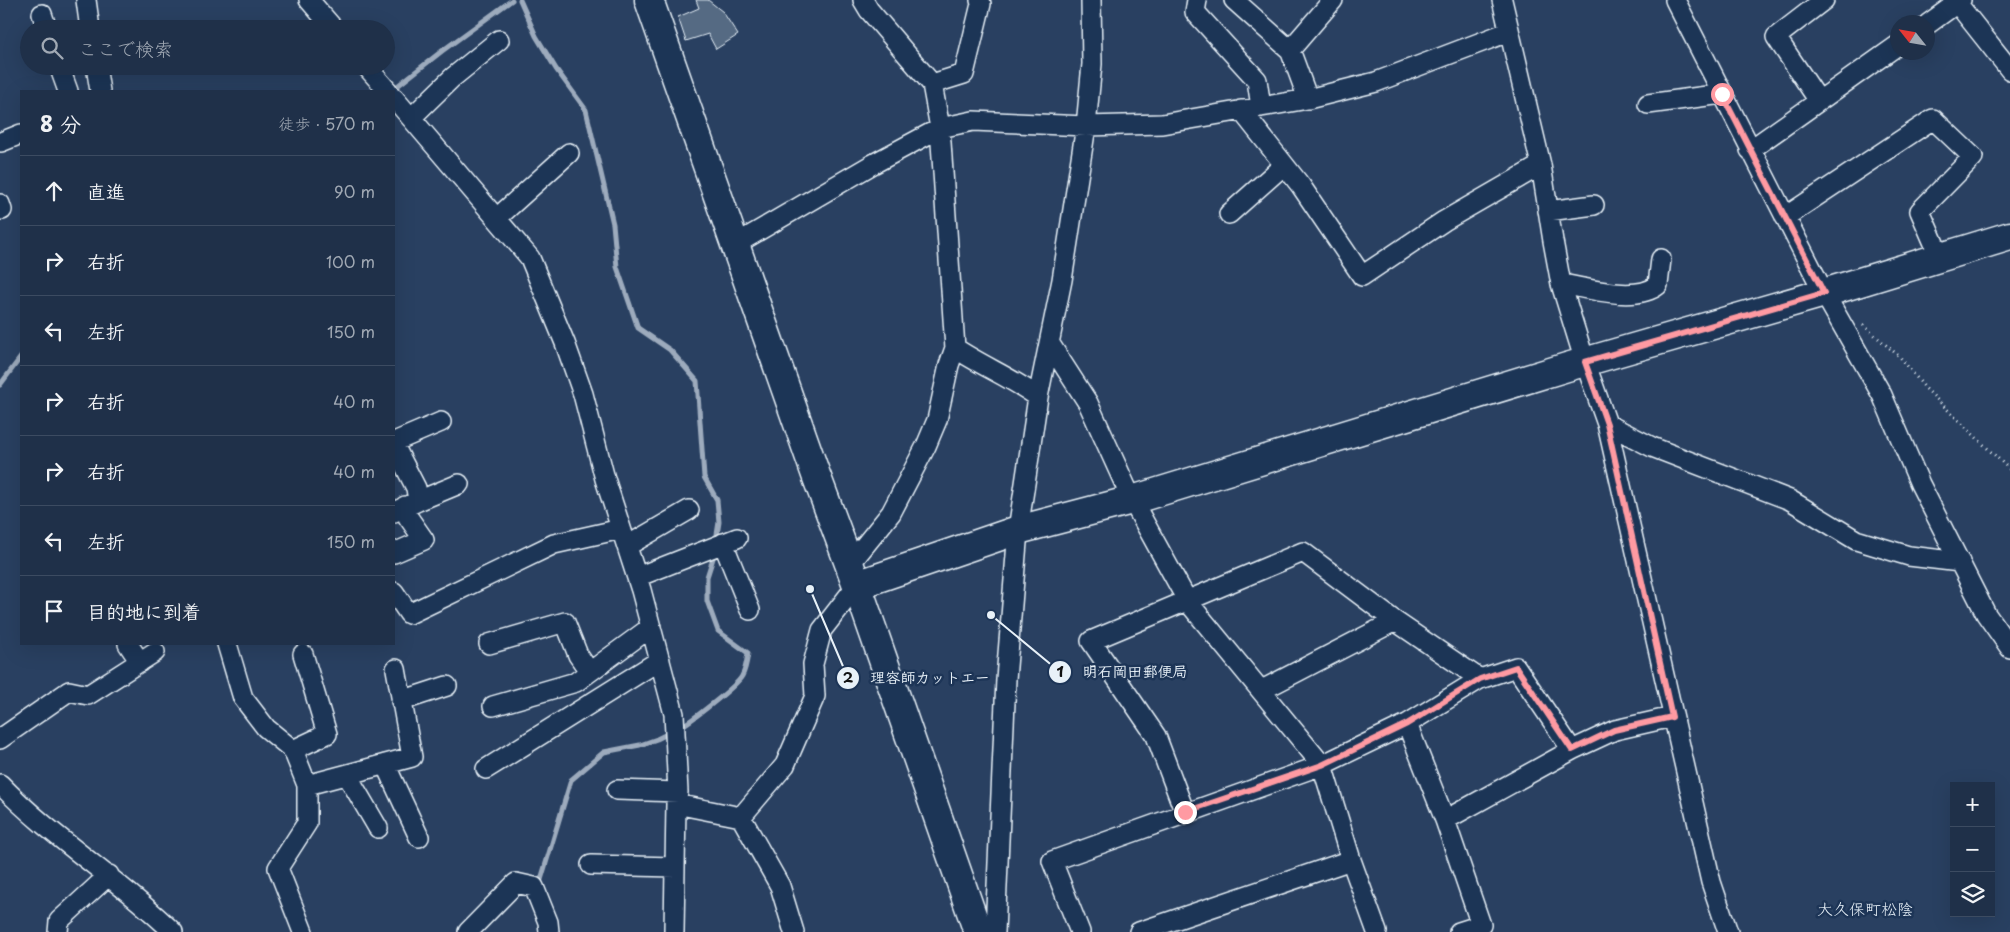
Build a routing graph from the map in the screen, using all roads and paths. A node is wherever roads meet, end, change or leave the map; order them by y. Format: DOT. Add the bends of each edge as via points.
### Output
graph roads {
  1 [pos="86,0"];
  2 [pos="309,0"];
  3 [pos="649,0"];
  4 [pos="863,0"];
  5 [pos="980,0"];
  6 [pos="1091,0"];
  7 [pos="1197,0"];
  8 [pos="1234,0"];
  9 [pos="1333,0"];
  10 [pos="1502,0"];
  11 [pos="1675,0"];
  12 [pos="1824,0"];
  13 [pos="1959,2"];
  14 [pos="1797,8"];
  15 [pos="1935,19"];
  16 [pos="89,20"];
  17 [pos="326,20"];
  18 [pos="1508,32"];
  19 [pos="499,40"];
  20 [pos="1290,50"];
  21 [pos="1890,51"];
  22 [pos="2010,70"];
  23 [pos="62,75"];
  24 [pos="97,75"];
  25 [pos="374,75"];
  26 [pos="932,84"];
  27 [pos="68,90"];
  28 [pos="100,90"];
  29 [pos="387,90"];
  30 [pos="1722,94"];
  31 [pos="395,99"];
  32 [pos="1308,99"];
  33 [pos="1819,101"];
  34 [pos="1648,104"];
  35 [pos="1261,107"];
  36 [pos="1241,110"];
  37 [pos="411,118"];
  38 [pos="1086,126"];
  39 [pos="940,128"];
  40 [pos="20,134"];
  41 [pos="0,141"];
  42 [pos="1750,150"];
  43 [pos="569,153"];
  44 [pos="1284,165"];
  45 [pos="1541,165"];
  46 [pos="1594,205"];
  47 [pos="1548,211"];
  48 [pos="1228,214"];
  49 [pos="1785,217"];
  50 [pos="497,218"];
  51 [pos="2010,236"];
  52 [pos="736,244"];
  53 [pos="1940,257"];
  54 [pos="1661,259"];
  55 [pos="1562,284"];
  56 [pos="1824,293"];
  57 [pos="1841,323"];
  58 [pos="1050,344"];
  59 [pos="955,348"];
  60 [pos="1585,362"];
  61 [pos="1038,397"];
  62 [pos="441,422"];
  63 [pos="1607,424"];
  64 [pos="395,444"];
  65 [pos="395,446"];
  66 [pos="2010,470"];
  67 [pos="459,484"];
  68 [pos="1132,500"];
  69 [pos="406,506"];
  70 [pos="690,510"];
  71 [pos="1018,530"];
  72 [pos="624,538"];
  73 [pos="395,553"];
  74 [pos="1960,562"];
  75 [pos="853,575"];
  76 [pos="637,577"];
  77 [pos="395,593"];
  78 [pos="1188,602"];
  79 [pos="750,610"];
  80 [pos="1394,621"];
  81 [pos="650,627"];
  82 [pos="490,644"];
  83 [pos="130,645"];
  84 [pos="227,645"];
  85 [pos="2010,648"];
  86 [pos="303,654"];
  87 [pos="660,660"];
  88 [pos="396,669"];
  89 [pos="589,671"];
  90 [pos="1480,679"];
  91 [pos="447,686"];
  92 [pos="1262,690"];
  93 [pos="401,701"];
  94 [pos="493,706"];
  95 [pos="1672,717"];
  96 [pos="1407,724"];
  97 [pos="0,739"];
  98 [pos="294,750"];
  99 [pos="1572,750"];
  100 [pos="385,764"];
  101 [pos="1322,765"];
  102 [pos="486,769"];
  103 [pos="346,775"];
  104 [pos="0,784"];
  105 [pos="307,785"];
  106 [pos="617,790"];
  107 [pos="677,798"];
  108 [pos="1185,812"];
  109 [pos="741,817"];
  110 [pos="1445,820"];
  111 [pos="378,828"];
  112 [pos="419,837"];
  113 [pos="1351,860"];
  114 [pos="591,865"];
  115 [pos="675,867"];
  116 [pos="109,875"];
  117 [pos="58,932"];
  118 [pos="173,932"];
  119 [pos="303,932"];
  120 [pos="468,932"];
  121 [pos="549,932"];
  122 [pos="674,932"];
  123 [pos="794,932"];
  124 [pos="978,932"];
  125 [pos="995,932"];
  126 [pos="1080,932"];
  127 [pos="1139,932"];
  128 [pos="1377,932"];
  129 [pos="1459,932"];
  130 [pos="1728,932"];
  1 -- 16 [label="street"];
  2 -- 17 [label="street"];
  3 -- 52 [label="street"];
  4 -- 26 [label="street"];
  5 -- 26 [label="street" via="964,74"];
  6 -- 38 [label="street" via="1092,64"];
  7 -- 35 [label="street" via="1195,12 1257,80"];
  8 -- 20 [label="street"];
  9 -- 20 [label="street"];
  10 -- 18 [label="street"];
  11 -- 30 [label="street"];
  12 -- 14 [label="street"];
  13 -- 15 [label="street"];
  13 -- 22 [label="street"];
  14 -- 33 [label="street" via="1776,37"];
  18 -- 32 [label="street" via="1376,82"];
  18 -- 45 [label="street"];
  19 -- 37 [label="street" via="452,78"];
  20 -- 32 [label="street"];
  21 -- 33 [label="street"];
  23 -- 27 [label="street"];
  24 -- 28 [label="street"];
  25 -- 29 [label="street"];
  26 -- 39 [label="street"];
  30 -- 34 [label="street"];
  30 -- 42 [label="street"];
  31 -- 37 [label="street"];
  32 -- 35 [label="street"];
  33 -- 42 [label="street"];
  35 -- 36 [label="street"];
  36 -- 38 [label="street" via="1162,124"];
  36 -- 44 [label="street"];
  37 -- 50 [label="street"];
  38 -- 39 [label="street" via="973,122"];
  38 -- 58 [label="street"];
  39 -- 52 [label="street"];
  39 -- 59 [label="street"];
  40 -- 41 [label="street"];
  42 -- 49 [label="street"];
  43 -- 50 [label="street"];
  44 -- 45 [label="street" via="1362,276 1444,221"];
  44 -- 48 [label="street"];
  45 -- 47 [label="street"];
  46 -- 47 [label="street"];
  47 -- 55 [label="street"];
  49 -- 53 [label="street" via="1933,120 1973,157 1920,211"];
  49 -- 56 [label="street"];
  50 -- 72 [label="street" via="530,258 565,343"];
  51 -- 53 [label="street"];
  52 -- 75 [label="street"];
  53 -- 56 [label="street"];
  54 -- 55 [label="street" via="1658,285 1652,290 1626,294"];
  55 -- 60 [label="street"];
  56 -- 57 [label="street"];
  56 -- 60 [label="street"];
  57 -- 66 [label="path" via="1857,320 1900,357 1925,388"];
  57 -- 74 [label="street" via="1882,395 1920,484"];
  58 -- 61 [label="street"];
  58 -- 68 [label="street" via="1088,403"];
  59 -- 61 [label="street"];
  59 -- 75 [label="street" via="937,420 926,446 892,513"];
  60 -- 63 [label="street"];
  60 -- 68 [label="street"];
  61 -- 71 [label="street"];
  62 -- 64 [label="street"];
  63 -- 74 [label="street" via="1652,447 1790,500 1856,540 1909,556"];
  63 -- 95 [label="street"];
  65 -- 69 [label="street" via="416,488"];
  67 -- 69 [label="street"];
  68 -- 71 [label="street"];
  68 -- 78 [label="street"];
  69 -- 73 [label="street" via="408,517 424,540"];
  70 -- 72 [label="street"];
  71 -- 75 [label="street"];
  71 -- 125 [label="street" via="1006,679"];
  72 -- 76 [label="street"];
  72 -- 77 [label="street" via="554,544 409,614"];
  74 -- 85 [label="street" via="1986,614"];
  75 -- 109 [label="street" via="822,630 813,664 816,696 785,765"];
  75 -- 124 [label="street"];
  76 -- 79 [label="street" via="730,541"];
  76 -- 81 [label="street"];
  78 -- 80 [label="street" via="1304,552"];
  78 -- 92 [label="street"];
  78 -- 108 [label="street" via="1091,641 1156,736"];
  80 -- 90 [label="street"];
  80 -- 92 [label="street"];
  81 -- 87 [label="street"];
  81 -- 89 [label="street"];
  82 -- 89 [label="street" via="565,622 578,655"];
  83 -- 97 [label="street" via="148,657 88,695 69,691"];
  84 -- 98 [label="street" via="244,698 266,728"];
  86 -- 98 [label="street" via="327,734"];
  87 -- 102 [label="street"];
  87 -- 107 [label="street" via="674,714"];
  88 -- 93 [label="street"];
  89 -- 94 [label="street" via="576,682"];
  90 -- 96 [label="street"];
  90 -- 99 [label="street" via="1516,667"];
  91 -- 93 [label="street"];
  92 -- 101 [label="street"];
  93 -- 100 [label="street" via="412,757"];
  95 -- 99 [label="street" via="1614,730"];
  95 -- 130 [label="street" via="1711,882"];
  96 -- 101 [label="street"];
  96 -- 110 [label="street"];
  98 -- 105 [label="street"];
  99 -- 110 [label="street"];
  100 -- 103 [label="street"];
  100 -- 112 [label="street"];
  101 -- 108 [label="street"];
  101 -- 113 [label="street"];
  103 -- 105 [label="street"];
  103 -- 111 [label="street"];
  104 -- 116 [label="street" via="20,805"];
  105 -- 119 [label="street" via="307,823 278,868"];
  106 -- 107 [label="street"];
  107 -- 109 [label="street"];
  107 -- 115 [label="street"];
  108 -- 126 [label="street" via="1052,861"];
  109 -- 123 [label="street" via="780,886"];
  110 -- 129 [label="street" via="1481,925"];
  113 -- 127 [label="street"];
  113 -- 128 [label="street"];
  114 -- 115 [label="street"];
  115 -- 122 [label="street"];
  116 -- 117 [label="street" via="58,921"];
  116 -- 118 [label="street"];
  120 -- 121 [label="street" via="516,883 534,887"];
}
